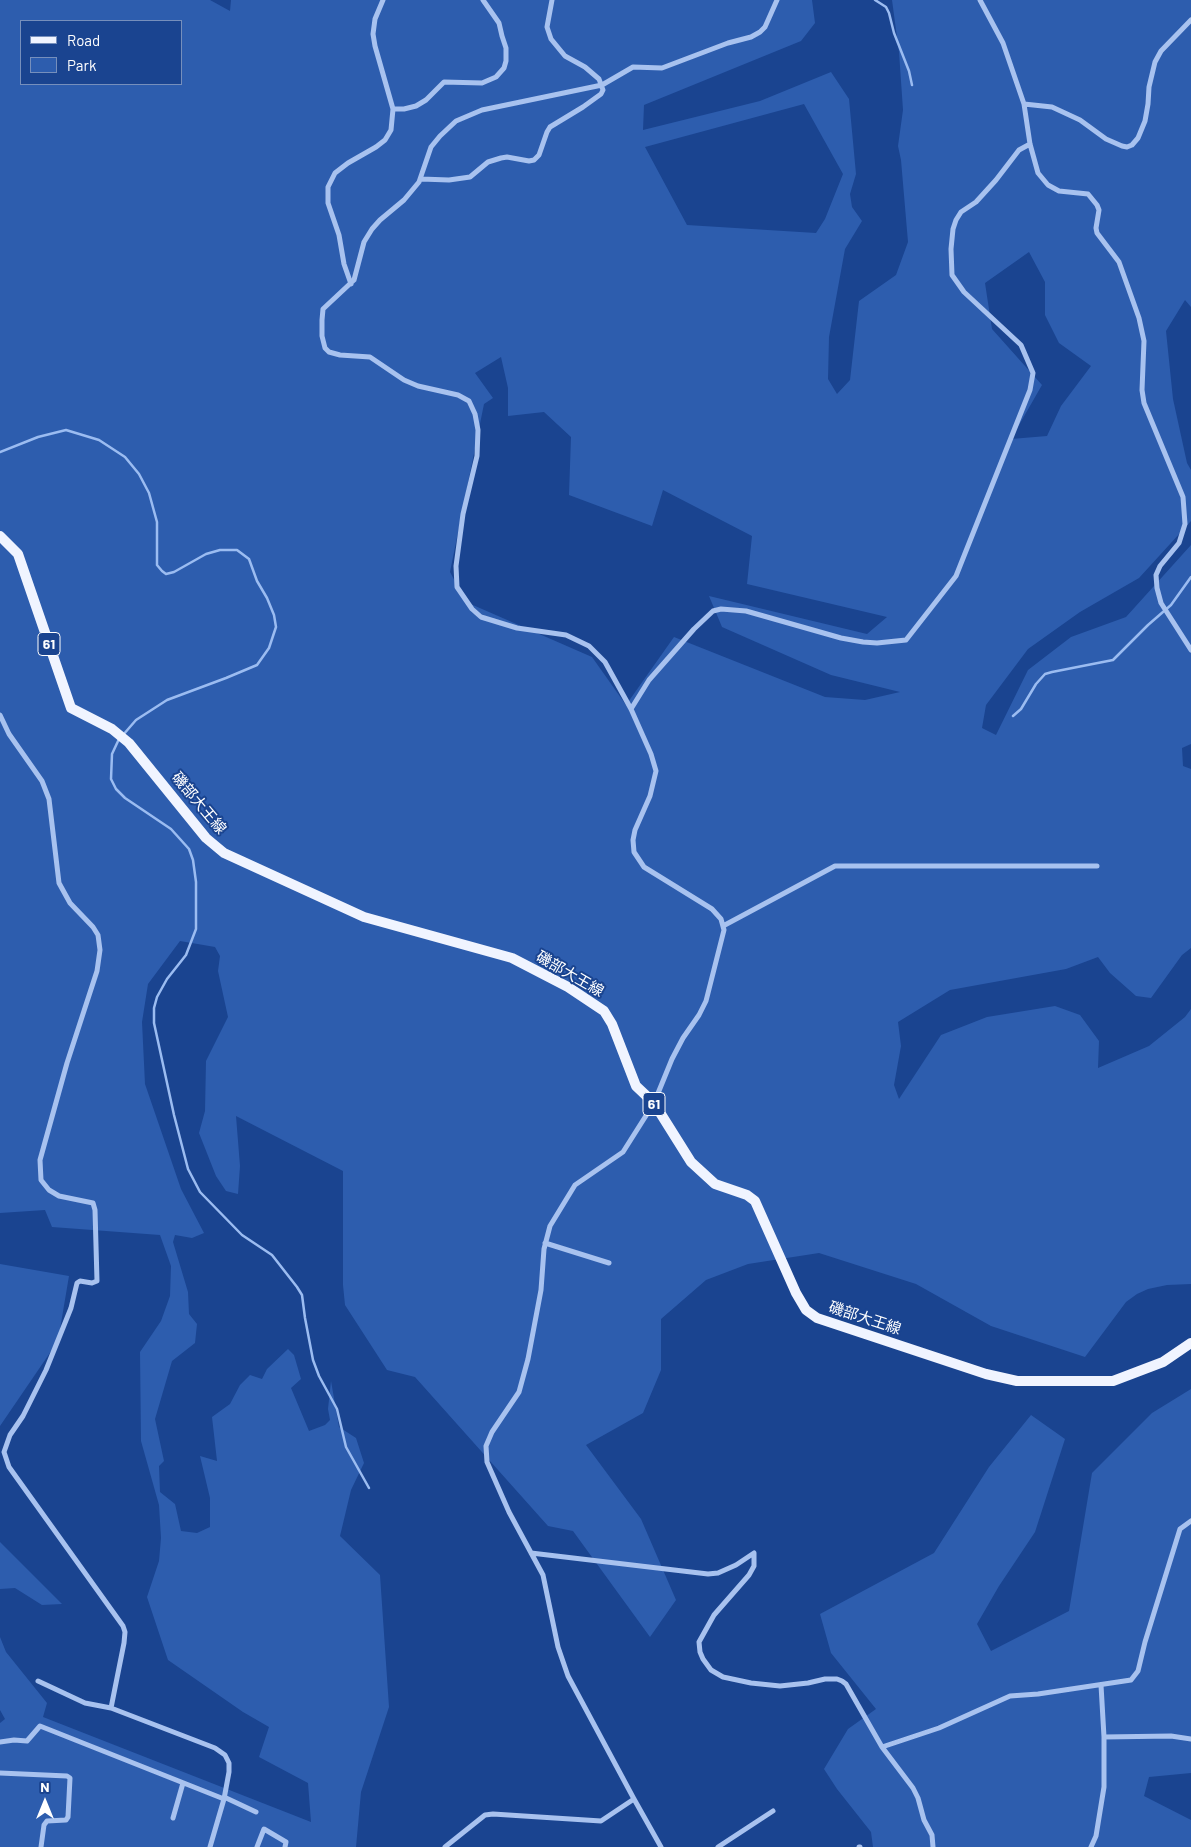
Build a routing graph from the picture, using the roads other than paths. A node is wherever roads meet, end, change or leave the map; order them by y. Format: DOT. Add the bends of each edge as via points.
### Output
graph roads {
  1 [pos="383,0"];
  2 [pos="482,0"];
  3 [pos="552,0"];
  4 [pos="777,0"];
  5 [pos="980,0"];
  6 [pos="1191,20"];
  7 [pos="602,85"];
  8 [pos="1024,104"];
  9 [pos="393,109"];
  10 [pos="1030,144"];
  11 [pos="421,179"];
  12 [pos="351,284"];
  13 [pos="0,536"];
  14 [pos="1191,650"];
  15 [pos="631,709"];
  16 [pos="0,715"];
  17 [pos="1098,866"];
  18 [pos="723,926"];
  19 [pos="654,1103"];
  20 [pos="546,1243"];
  21 [pos="609,1263"];
  22 [pos="1191,1343"];
  23 [pos="1191,1521"];
  24 [pos="531,1553"];
  25 [pos="38,1681"];
  26 [pos="1101,1685"];
  27 [pos="111,1708"];
  28 [pos="1104,1737"];
  29 [pos="1191,1739"];
  30 [pos="0,1742"];
  31 [pos="882,1747"];
  32 [pos="0,1772"];
  33 [pos="183,1782"];
  34 [pos="224,1798"];
  35 [pos="634,1799"];
  36 [pos="773,1811"];
  37 [pos="256,1812"];
  38 [pos="173,1818"];
  39 [pos="42,1847"];
  40 [pos="210,1847"];
  41 [pos="258,1847"];
  42 [pos="285,1847"];
  43 [pos="445,1847"];
  44 [pos="662,1847"];
  45 [pos="718,1847"];
  46 [pos="933,1847"];
  47 [pos="1091,1847"];
  1 -- 9 [label="street" via="375,19 374,46"];
  2 -- 9 [label="street" via="499,23 506,48 504,68 496,77 482,83 444,82 416,106"];
  3 -- 7 [label="street" via="547,27 551,39 565,56 591,71"];
  4 -- 7 [label="street" via="760,32 662,68 633,67"];
  5 -- 8 [label="street" via="1003,43"];
  6 -- 8 [label="street" via="1161,51 1155,62 1145,121 1132,145 1122,146 1106,139 1080,120 1052,107"];
  7 -- 11 [label="street" via="482,110 464,117 448,127 434,143 428,152"];
  7 -- 11 [label="street" via="597,98 550,127 534,160 501,158 488,162 470,177"];
  8 -- 10 [label="street"];
  9 -- 12 [label="street" via="391,130 385,140 340,168 328,187 328,203"];
  10 -- 14 [label="street" via="1038,173 1048,185 1059,191 1088,194 1097,205 1096,228 1119,262 1139,318 1144,341 1144,403 1184,506 1185,524 1178,543 1156,575 1157,588 1161,603"];
  10 -- 15 [label="street" via="1019,150 976,202 961,212 953,229 952,275 964,292 1021,345 1034,372 1030,390 956,576 906,640 863,642 746,611 713,611 649,680"];
  11 -- 12 [label="street" via="404,200 372,229 364,242"];
  12 -- 15 [label="street" via="324,309 322,336 325,348 340,355 370,357 404,380 464,398 475,414 477,456 463,514 456,566 457,587 462,597 481,617 517,628 566,636 589,646 605,662"];
  13 -- 19 [label="main road, 磯部大王線 / 61" via="18,554 71,708 121,736 141,756 206,838 224,853 364,917 512,958 568,987 604,1011 636,1086"];
  15 -- 18 [label="street" via="656,771 648,802 635,830 634,852 644,867 712,909"];
  16 -- 27 [label="street" via="9,734 42,781 49,799 59,883 70,902 94,927 100,950 97,971 66,1063 40,1160 41,1180 49,1190 59,1196 92,1203 97,1281 78,1283 46,1370 4,1452 9,1467 123,1626 124,1643"];
  17 -- 18 [label="street" via="836,866"];
  18 -- 19 [label="street" via="706,1001 672,1059"];
  19 -- 20 [label="street" via="623,1152 575,1185 550,1226"];
  19 -- 22 [label="main road, 磯部大王線 / 61" via="692,1162 715,1184 755,1201 796,1293 806,1310 816,1318 986,1374 1018,1381 1113,1381 1163,1362"];
  20 -- 21 [label="street"];
  20 -- 24 [label="street" via="528,1359 519,1392 486,1446 487,1462"];
  23 -- 26 [label="street" via="1180,1529 1138,1671 1131,1680"];
  24 -- 31 [label="street" via="708,1574 736,1565 754,1553 754,1566 749,1575 714,1615 699,1642 702,1660 723,1677 751,1683 780,1686 826,1679 842,1681"];
  24 -- 35 [label="street" via="543,1575 558,1647 568,1676"];
  25 -- 27 [label="street" via="86,1703"];
  26 -- 28 [label="street"];
  26 -- 31 [label="street" via="1003,1698 939,1728"];
  27 -- 34 [label="street" via="215,1748 225,1755 229,1772"];
  28 -- 29 [label="street" via="1171,1736"];
  28 -- 47 [label="street" via="1104,1787 1096,1836"];
  30 -- 33 [label="street" via="27,1741 40,1726"];
  31 -- 46 [label="street" via="913,1788 932,1835"];
  32 -- 39 [label="street" via="70,1778 68,1817 66,1820 47,1821"];
  33 -- 34 [label="street"];
  33 -- 38 [label="street"];
  34 -- 37 [label="street"];
  34 -- 40 [label="street"];
  35 -- 43 [label="street" via="601,1821 485,1815"];
  35 -- 44 [label="street"];
  36 -- 45 [label="street"];
  41 -- 42 [label="street" via="264,1828 286,1842"];
}
